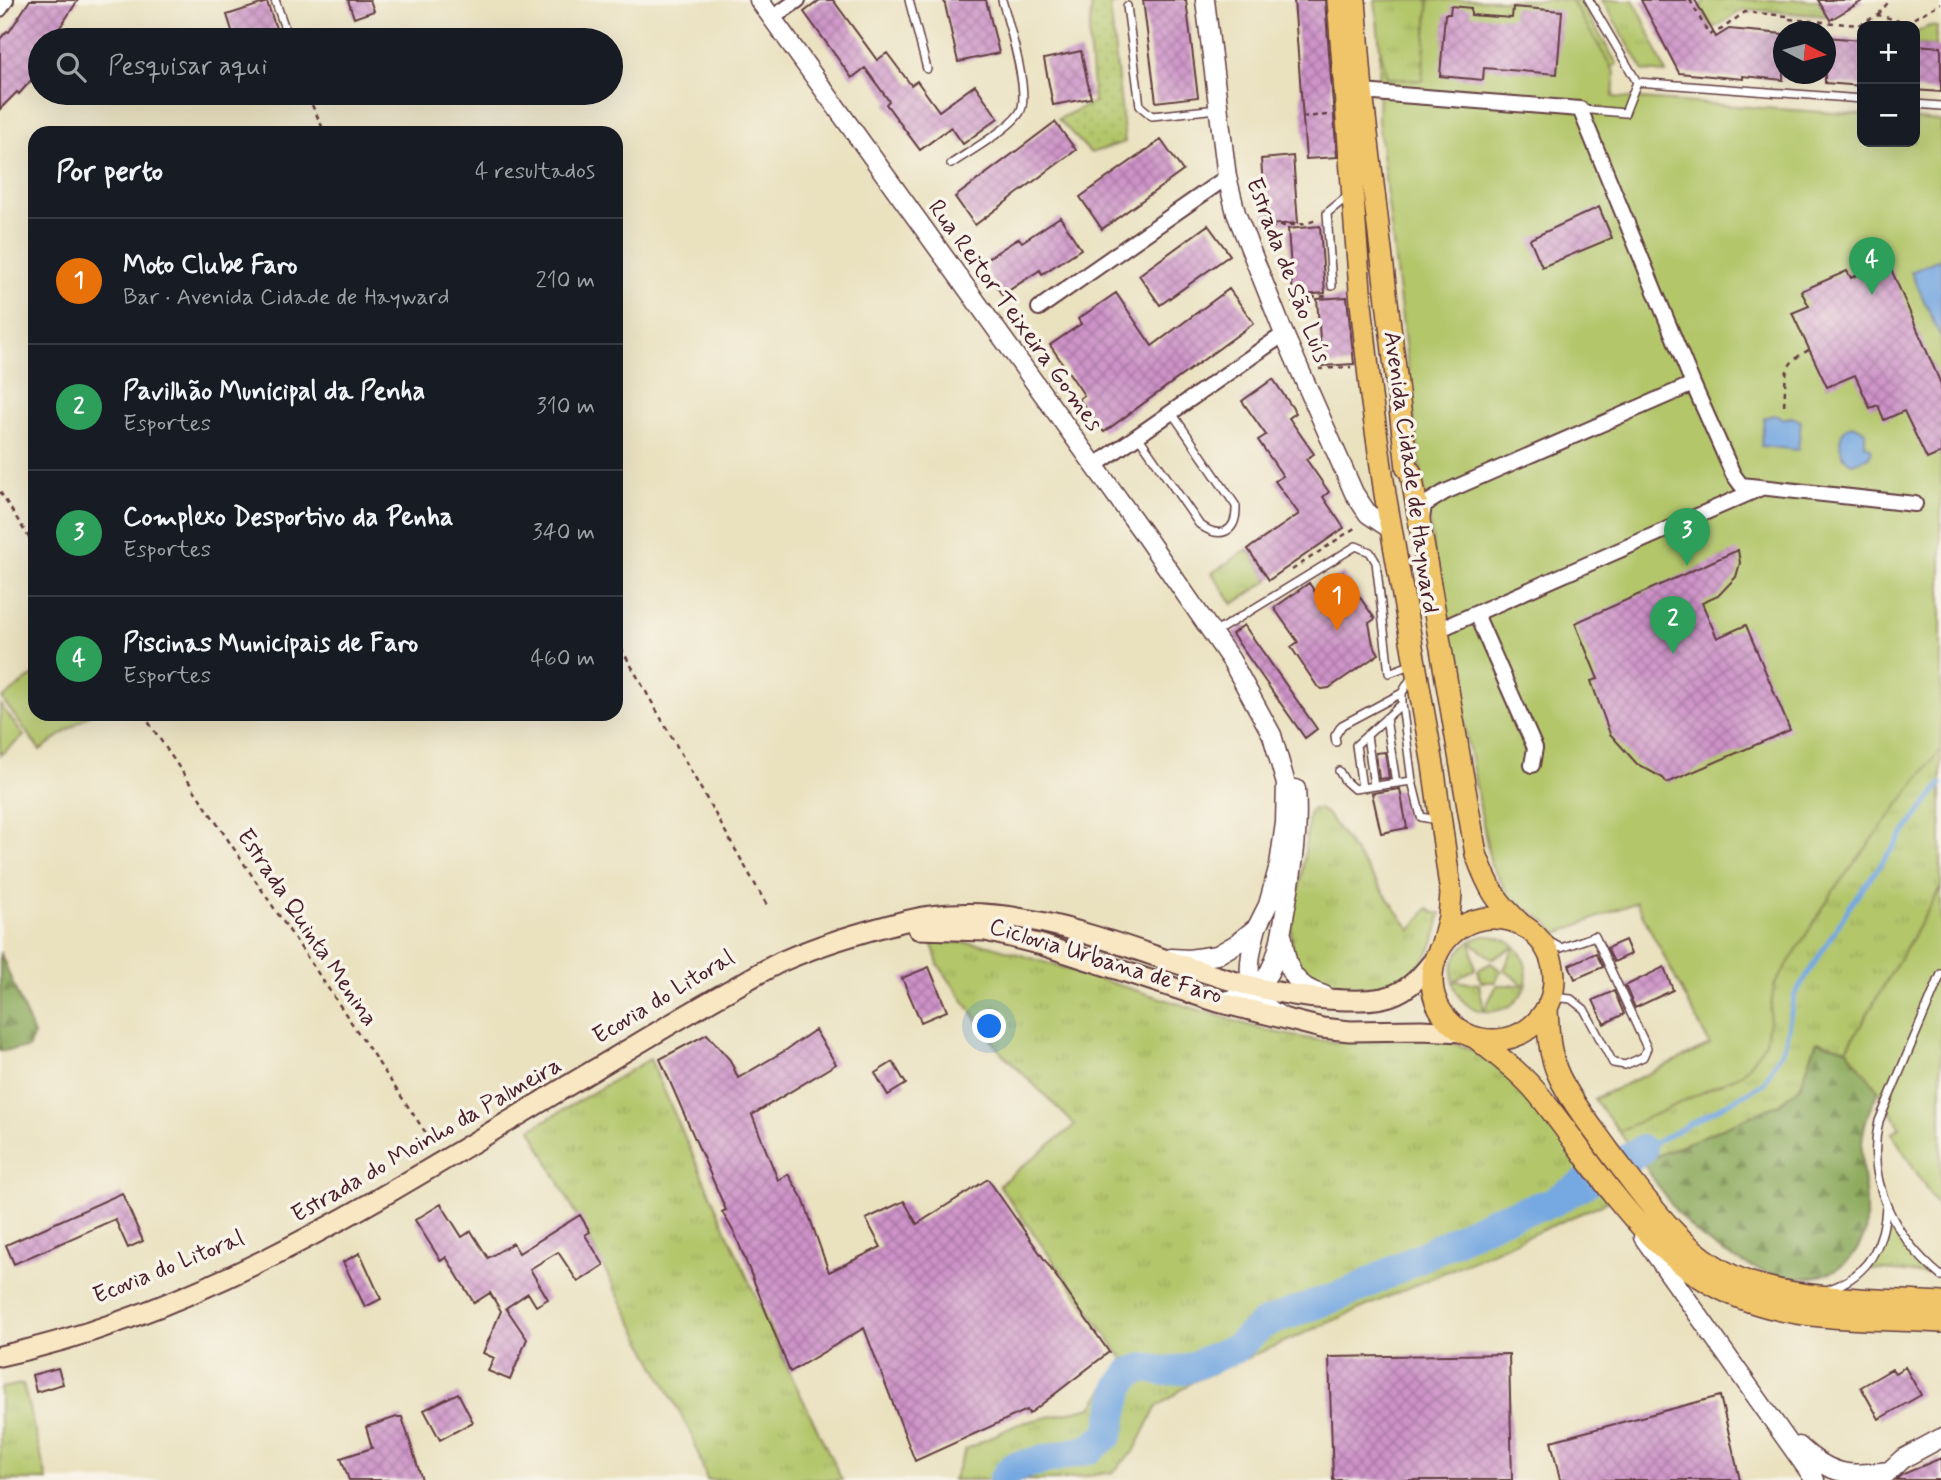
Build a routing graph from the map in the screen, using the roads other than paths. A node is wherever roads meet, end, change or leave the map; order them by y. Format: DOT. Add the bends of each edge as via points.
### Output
graph roads {
  1 [pos="6,0"];
  2 [pos="275,0"];
  3 [pos="759,0"];
  4 [pos="798,0"];
  5 [pos="909,0"];
  6 [pos="1002,0"];
  7 [pos="1205,0"];
  8 [pos="1338,0"];
  9 [pos="1355,0"];
  10 [pos="1588,0"];
  11 [pos="1127,6"];
  12 [pos="0,9"];
  13 [pos="772,18"];
  14 [pos="285,28"];
  15 [pos="927,69"];
  16 [pos="1637,82"];
  17 [pos="1362,92"];
  18 [pos="1857,99"];
  19 [pos="1920,104"];
  20 [pos="1941,106"];
  21 [pos="1218,109"];
  22 [pos="1580,109"];
  23 [pos="951,164"];
  24 [pos="1227,177"];
  25 [pos="1354,191"];
  26 [pos="1332,286"];
  27 [pos="1039,308"];
  28 [pos="1284,334"];
  29 [pos="1693,384"];
  30 [pos="1172,413"];
  31 [pos="1138,436"];
  32 [pos="1094,466"];
  33 [pos="1411,473"];
  34 [pos="1766,486"];
  35 [pos="1445,492"];
  36 [pos="1385,494"];
  37 [pos="1361,504"];
  38 [pos="1915,504"];
  39 [pos="1392,530"];
  40 [pos="1421,531"];
  41 [pos="1476,614"];
  42 [pos="1438,630"];
  43 [pos="1213,634"];
  44 [pos="1231,660"];
  45 [pos="1415,668"];
  46 [pos="1402,693"];
  47 [pos="1402,704"];
  48 [pos="1386,718"];
  49 [pos="1367,735"];
  50 [pos="1336,742"];
  51 [pos="1532,765"];
  52 [pos="1339,771"];
  53 [pos="1412,780"];
  54 [pos="1396,783"];
  55 [pos="1374,786"];
  56 [pos="1362,788"];
  57 [pos="1442,831"];
  58 [pos="1257,928"];
  59 [pos="1529,930"];
  60 [pos="862,932"];
  61 [pos="1282,933"];
  62 [pos="1439,952"];
  63 [pos="1154,957"];
  64 [pos="1941,974"];
  65 [pos="1254,988"];
  66 [pos="1345,1000"];
  67 [pos="1218,1002"];
  68 [pos="1549,1003"];
  69 [pos="1289,1020"];
  70 [pos="1469,1035"];
  71 [pos="1615,1196"];
  72 [pos="1886,1206"];
  73 [pos="1941,1276"];
  74 [pos="1812,1294"];
  75 [pos="1941,1303"];
  76 [pos="1941,1322"];
  77 [pos="0,1356"];
  78 [pos="1769,1417"];
  79 [pos="1941,1438"];
  80 [pos="1885,1475"];
  81 [pos="1815,1480"];
  1 -- 12 [label="street"];
  2 -- 14 [label="lane"];
  3 -- 13 [label="street, Rua Reitor Teixeira Gomes"];
  4 -- 13 [label="street"];
  5 -- 15 [label="lane"];
  6 -- 23 [label="lane" via="1024,100 1009,123"];
  7 -- 21 [label="street, Estrada de São Luís"];
  8 -- 25 [label="main road, Avenida Cidade de Hayward"];
  9 -- 17 [label="main road, Avenida Cidade de Hayward"];
  10 -- 16 [label="lane"];
  11 -- 21 [label="lane" via="1140,106 1152,116"];
  13 -- 32 [label="street, Rua Reitor Teixeira Gomes"];
  16 -- 18 [label="lane"];
  16 -- 22 [label="lane" via="1625,113"];
  17 -- 22 [label="street"];
  17 -- 33 [label="main road, Avenida Cidade de Hayward"];
  19 -- 20 [label="lane"];
  21 -- 24 [label="street, Estrada de São Luís"];
  22 -- 29 [label="street"];
  24 -- 27 [label="street"];
  24 -- 28 [label="street, Estrada de São Luís"];
  25 -- 26 [label="lane" via="1327,213"];
  25 -- 36 [label="main road, Avenida Cidade de Hayward" via="1360,293"];
  28 -- 30 [label="street"];
  28 -- 37 [label="street, Estrada de São Luís"];
  29 -- 34 [label="street" via="1733,474 1741,485"];
  29 -- 35 [label="street"];
  30 -- 31 [label="street"];
  30 -- 31 [label="lane" via="1236,506 1231,528 1210,533 1199,524"];
  31 -- 32 [label="street"];
  32 -- 43 [label="street, Rua Reitor Teixeira Gomes"];
  33 -- 35 [label="street" via="1421,491"];
  33 -- 40 [label="main road, Avenida Cidade de Hayward"];
  34 -- 38 [label="street"];
  34 -- 41 [label="street"];
  35 -- 40 [label="street" via="1424,505"];
  36 -- 37 [label="street" via="1374,507"];
  36 -- 39 [label="main road, Avenida Cidade de Hayward"];
  37 -- 39 [label="street"];
  39 -- 45 [label="main road, Avenida Cidade de Hayward"];
  40 -- 42 [label="main road, Avenida Cidade de Hayward"];
  41 -- 42 [label="street"];
  41 -- 51 [label="street" via="1535,748"];
  42 -- 59 [label="main road, Avenida Cidade de Hayward" via="1476,854 1488,887 1502,907"];
  43 -- 44 [label="street, Rua Reitor Teixeira Gomes"];
  43 -- 45 [label="lane" via="1356,546 1370,552 1376,562 1389,673"];
  44 -- 58 [label="street" via="1272,735 1286,784 1279,865"];
  44 -- 61 [label="street" via="1271,713 1296,787 1297,842"];
  45 -- 46 [label="lane"];
  45 -- 57 [label="main road, Avenida Cidade de Hayward"];
  46 -- 47 [label="lane"];
  46 -- 50 [label="lane" via="1342,725"];
  47 -- 48 [label="lane"];
  47 -- 53 [label="lane"];
  48 -- 49 [label="lane"];
  48 -- 54 [label="lane"];
  49 -- 55 [label="lane"];
  49 -- 56 [label="lane" via="1356,745"];
  52 -- 56 [label="lane" via="1354,789"];
  53 -- 54 [label="lane"];
  53 -- 57 [label="lane" via="1421,817 1437,820"];
  54 -- 55 [label="lane"];
  55 -- 56 [label="lane"];
  57 -- 62 [label="main road, Avenida Cidade de Hayward" via="1451,894"];
  58 -- 63 [label="street" via="1217,955"];
  58 -- 65 [label="street" via="1248,977"];
  59 -- 62 [label="main road" via="1507,920 1479,920 1453,933"];
  59 -- 68 [label="main road" via="1546,949 1553,967"];
  59 -- 68 [label="lane" via="1562,948 1595,936 1647,1048 1643,1057 1625,1065 1613,1063 1584,1009 1571,999"];
  60 -- 63 [label="main road, Estrada do Moinho da Palmeira" via="925,916 982,914 1082,933"];
  60 -- 67 [label="main road, Estrada do Moinho da Palmeira" via="986,931"];
  60 -- 77 [label="main road, Estrada do Moinho da Palmeira" via="785,960 713,999 289,1248 211,1286 124,1319"];
  61 -- 65 [label="street" via="1270,970"];
  61 -- 66 [label="street" via="1286,962 1298,981 1313,992"];
  62 -- 66 [label="main road, Estrada do Moinho da Palmeira" via="1413,985 1387,997"];
  62 -- 70 [label="main road" via="1432,973 1436,999 1443,1015"];
  63 -- 65 [label="main road, Estrada do Moinho da Palmeira"];
  64 -- 72 [label="lane" via="1876,1136 1879,1184"];
  65 -- 66 [label="main road, Estrada do Moinho da Palmeira"];
  65 -- 67 [label="street"];
  65 -- 69 [label="street" via="1268,1009"];
  67 -- 69 [label="main road, Estrada do Moinho da Palmeira"];
  68 -- 70 [label="main road" via="1534,1024 1517,1036 1497,1040"];
  68 -- 74 [label="main road" via="1549,1044 1559,1075 1578,1109 1670,1228 1715,1266 1749,1283"];
  69 -- 70 [label="main road, Estrada do Moinho da Palmeira" via="1350,1031"];
  70 -- 71 [label="main road" via="1519,1073 1539,1095"];
  71 -- 76 [label="main road" via="1678,1262 1709,1283 1752,1302 1830,1316"];
  71 -- 78 [label="street"];
  72 -- 73 [label="lane" via="1905,1241"];
  72 -- 74 [label="lane" via="1885,1227 1870,1262 1844,1283"];
  74 -- 75 [label="main road"];
  78 -- 80 [label="street" via="1813,1459 1832,1469 1844,1474"];
  78 -- 81 [label="street"];
  79 -- 80 [label="street" via="1902,1458"];
}
